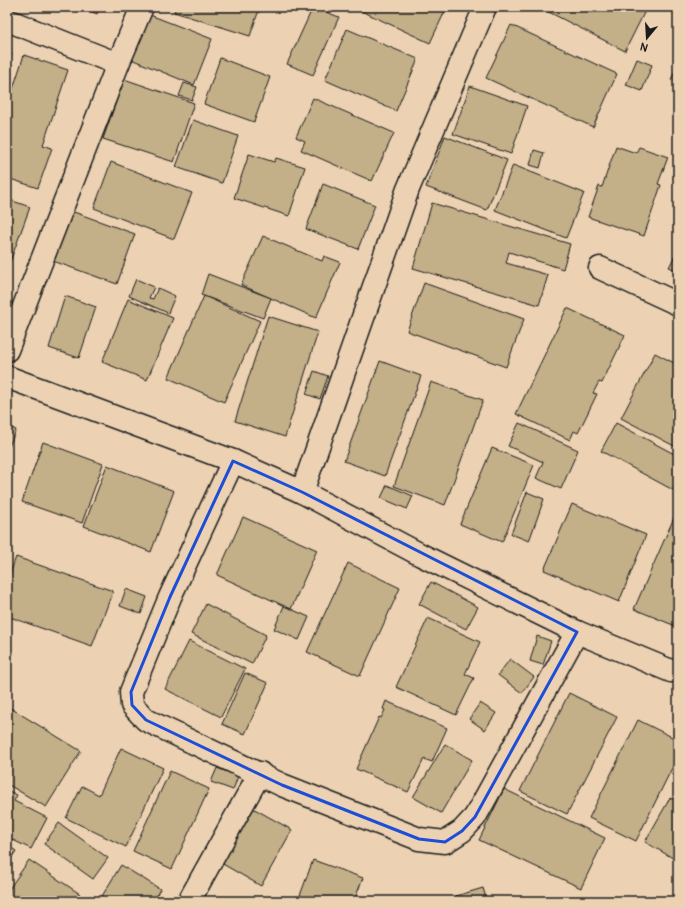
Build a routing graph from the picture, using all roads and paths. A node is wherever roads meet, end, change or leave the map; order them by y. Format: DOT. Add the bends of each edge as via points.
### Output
graph roads {
  1 [pos="142,7"];
  2 [pos="484,7"];
  3 [pos="7,20"];
  4 [pos="118,64"];
  5 [pos="600,268"];
  6 [pos="678,304"];
  7 [pos="7,350"];
  8 [pos="7,377"];
  9 [pos="233,461"];
  10 [pos="302,492"];
  11 [pos="577,632"];
  12 [pos="678,671"];
  13 [pos="260,773"];
  14 [pos="189,901"];
  1 -- 4 [label="street"];
  2 -- 10 [label="street" via="408,189"];
  3 -- 4 [label="street"];
  4 -- 7 [label="street"];
  5 -- 6 [label="street"];
  8 -- 9 [label="street"];
  9 -- 10 [label="street"];
  9 -- 13 [label="street" via="170,597 131,692 132,705 146,720"];
  10 -- 11 [label="street" via="421,555"];
  11 -- 12 [label="street" via="671,671"];
  11 -- 13 [label="street" via="475,817 462,831 446,842 419,839 282,785"];
  13 -- 14 [label="street"];
}
